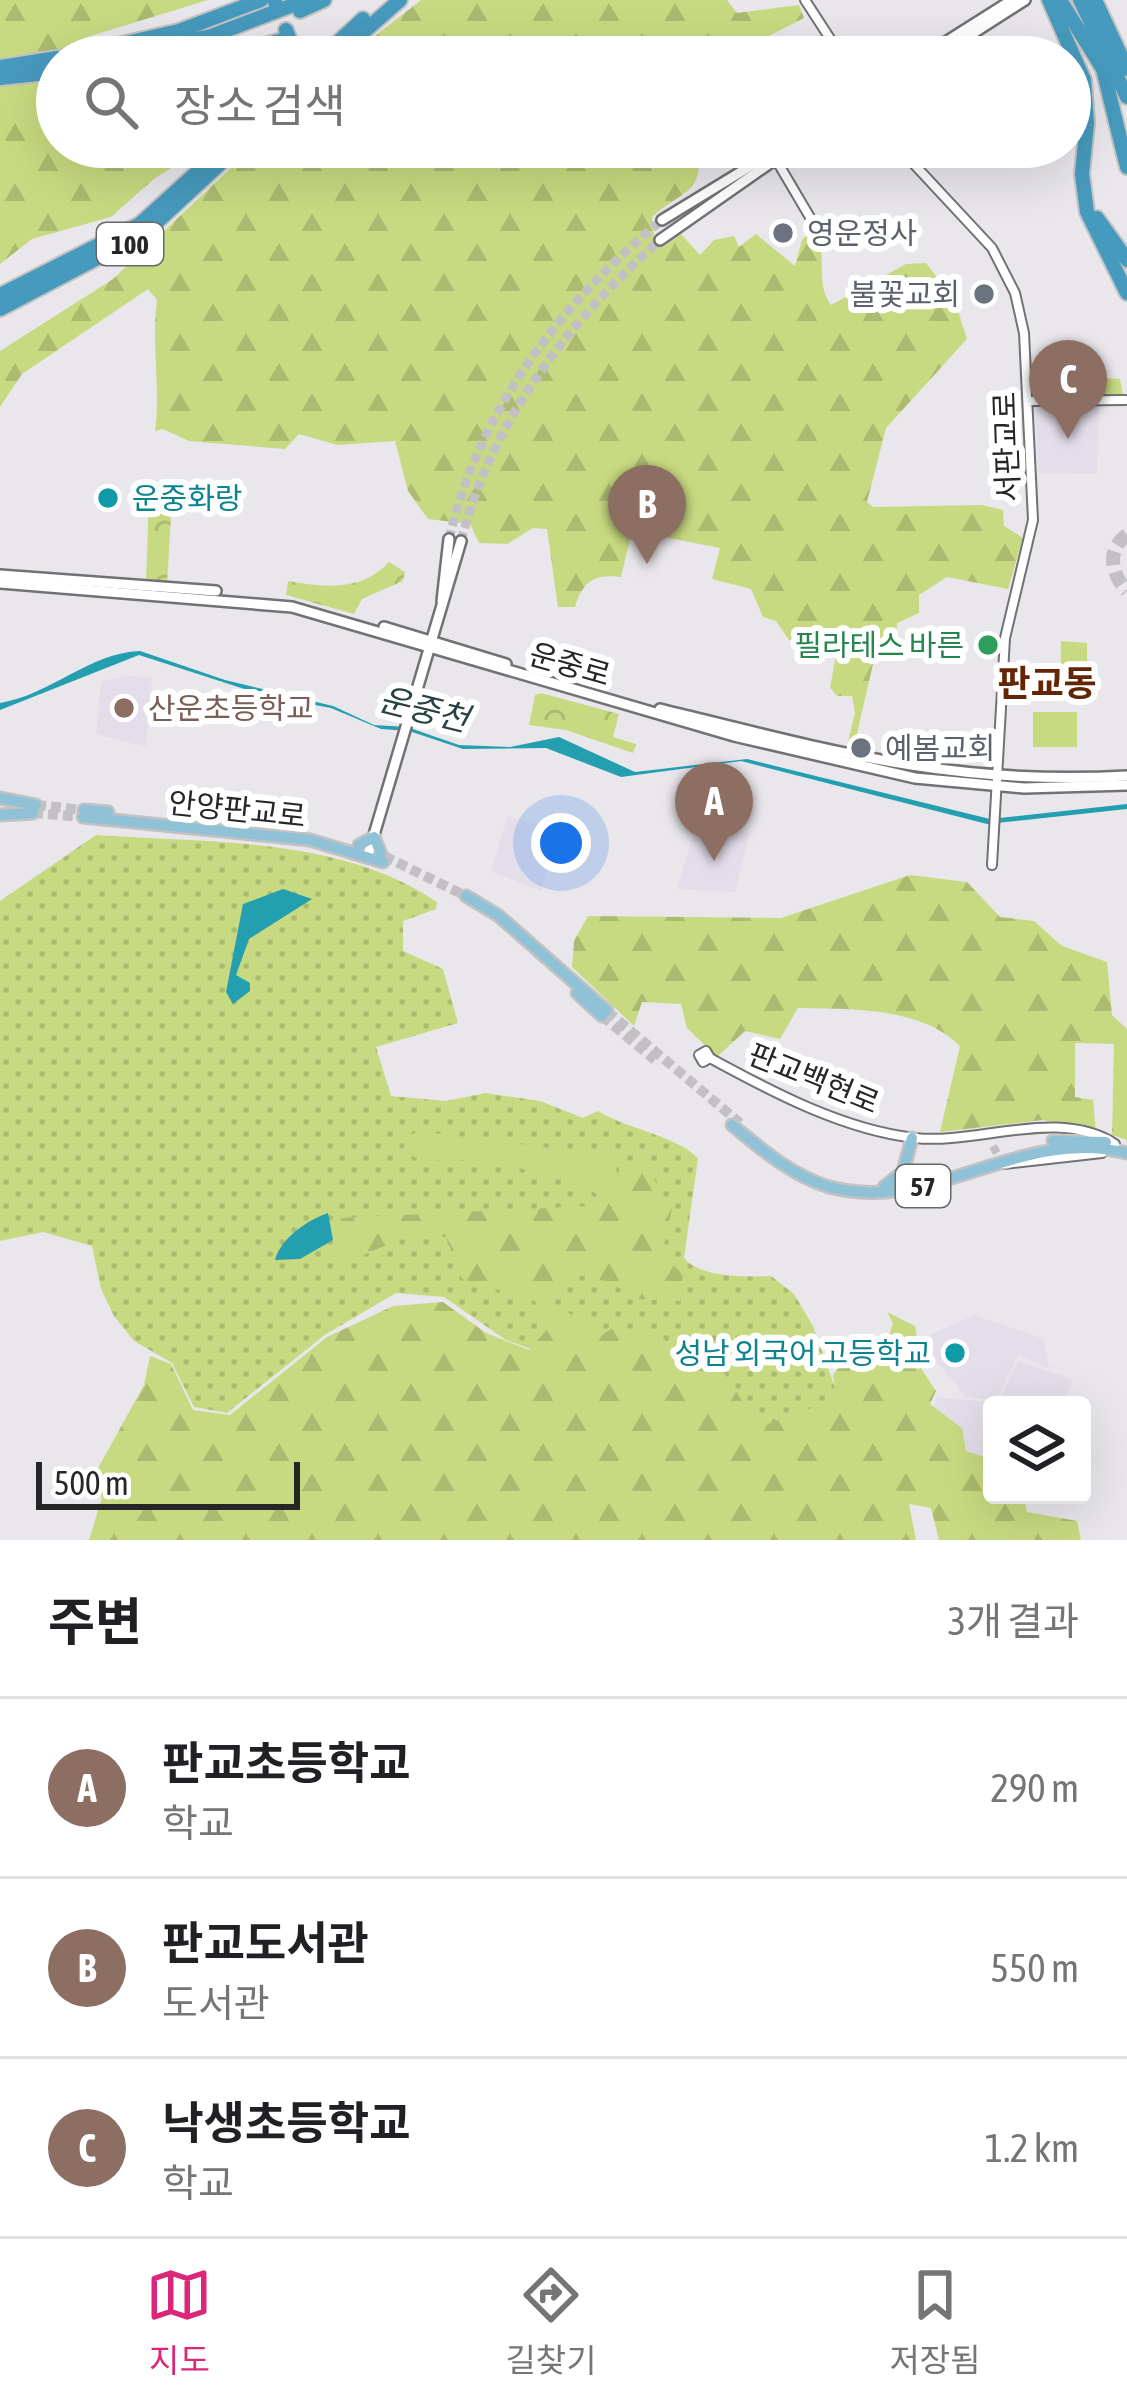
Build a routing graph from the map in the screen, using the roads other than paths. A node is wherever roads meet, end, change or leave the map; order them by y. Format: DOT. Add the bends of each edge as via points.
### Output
graph roads {
  1 [pos="261,0"];
  2 [pos="306,0"];
  3 [pos="324,0"];
  4 [pos="386,0"];
  5 [pos="400,0"];
  6 [pos="805,0"];
  7 [pos="1049,0"];
  8 [pos="1060,0"];
  9 [pos="1087,0"];
  10 [pos="1019,1"];
  11 [pos="287,34"];
  12 [pos="158,36"];
  13 [pos="211,36"];
  14 [pos="233,36"];
  15 [pos="281,36"];
  16 [pos="346,36"];
  17 [pos="359,36"];
  18 [pos="828,36"];
  19 [pos="958,36"];
  20 [pos="967,36"];
  21 [pos="1065,36"];
  22 [pos="1082,36"];
  23 [pos="1091,50"];
  24 [pos="36,62"];
  25 [pos="1125,63"];
  26 [pos="0,67"];
  27 [pos="36,74"];
  28 [pos="0,78"];
  29 [pos="1127,98"];
  30 [pos="1127,167"];
  31 [pos="202,168"];
  32 [pos="215,168"];
  33 [pos="750,168"];
  34 [pos="756,168"];
  35 [pos="784,168"];
  36 [pos="918,168"];
  37 [pos="1082,168"];
  38 [pos="1082,174"];
  39 [pos="811,219"];
  40 [pos="662,220"];
  41 [pos="660,240"];
  42 [pos="1123,256"];
  43 [pos="1127,292"];
  44 [pos="0,295"];
  45 [pos="0,309"];
  46 [pos="1125,400"];
  47 [pos="1028,401"];
  48 [pos="455,540"];
  49 [pos="0,579"];
  50 [pos="438,622"];
  51 [pos="414,641"];
  52 [pos="431,646"];
  53 [pos="453,652"];
  54 [pos="424,669"];
  55 [pos="1127,780"];
  56 [pos="997,787"];
  57 [pos="0,807"];
  58 [pos="34,809"];
  59 [pos="225,824"];
  60 [pos="289,830"];
  61 [pos="374,851"];
  62 [pos="992,865"];
  63 [pos="464,898"];
  64 [pos="605,1014"];
  65 [pos="710,1058"];
  66 [pos="912,1138"];
  67 [pos="1122,1148"];
  68 [pos="1003,1164"];
  69 [pos="884,1187"];
  1 -- 12 [label="highway"];
  2 -- 13 [label="highway"];
  3 -- 14 [label="highway"];
  4 -- 16 [label="highway"];
  5 -- 17 [label="highway"];
  6 -- 18 [label="street"];
  7 -- 21 [label="highway"];
  8 -- 22 [label="highway"];
  9 -- 25 [label="highway"];
  9 -- 29 [label="highway"];
  10 -- 19 [label="main road"];
  10 -- 20 [label="main road"];
  11 -- 15 [label="highway"];
  23 -- 30 [label="highway"];
  24 -- 26 [label="highway"];
  27 -- 28 [label="highway"];
  31 -- 44 [label="highway, 100" via="140,224"];
  32 -- 45 [label="highway, 100" via="145,233"];
  33 -- 40 [label="main road"];
  34 -- 41 [label="main road"];
  35 -- 39 [label="street"];
  36 -- 47 [label="street, 서판교로" via="1004,267 1022,322"];
  37 -- 38 [label="highway"];
  38 -- 42 [label="highway" via="1099,222"];
  38 -- 43 [label="highway" via="1093,230"];
  46 -- 47 [label="street"];
  47 -- 56 [label="street, 서판교로" via="1033,520 1005,638"];
  48 -- 50 [label="main road"];
  49 -- 51 [label="main road, 운중로" via="268,602"];
  50 -- 51 [label="main road"];
  50 -- 52 [label="main road"];
  50 -- 53 [label="main road"];
  51 -- 52 [label="main road, 운중로"];
  51 -- 54 [label="main road"];
  52 -- 53 [label="main road, 운중로"];
  52 -- 54 [label="main road"];
  53 -- 54 [label="main road"];
  53 -- 56 [label="main road, 운중로" via="856,766"];
  54 -- 61 [label="main road"];
  55 -- 56 [label="main road, 운중로"];
  56 -- 62 [label="street, 서판교로"];
  57 -- 58 [label="main road"];
  59 -- 61 [label="main road, 안양판교로" via="84,814"];
  60 -- 61 [label="main road, 안양판교로"];
  63 -- 64 [label="main road" via="499,916"];
  65 -- 66 [label="street, 판교백현로" via="790,1099"];
  66 -- 67 [label="street, 판교백현로" via="994,1141 1061,1129"];
  66 -- 69 [label="main road" via="903,1172"];
  67 -- 68 [label="street"];
  67 -- 69 [label="main road, 57" via="1062,1140"];
  67 -- 69 [label="main road, 57" via="1024,1153 919,1187 870,1193 808,1178 736,1124 810,1173"];
}
